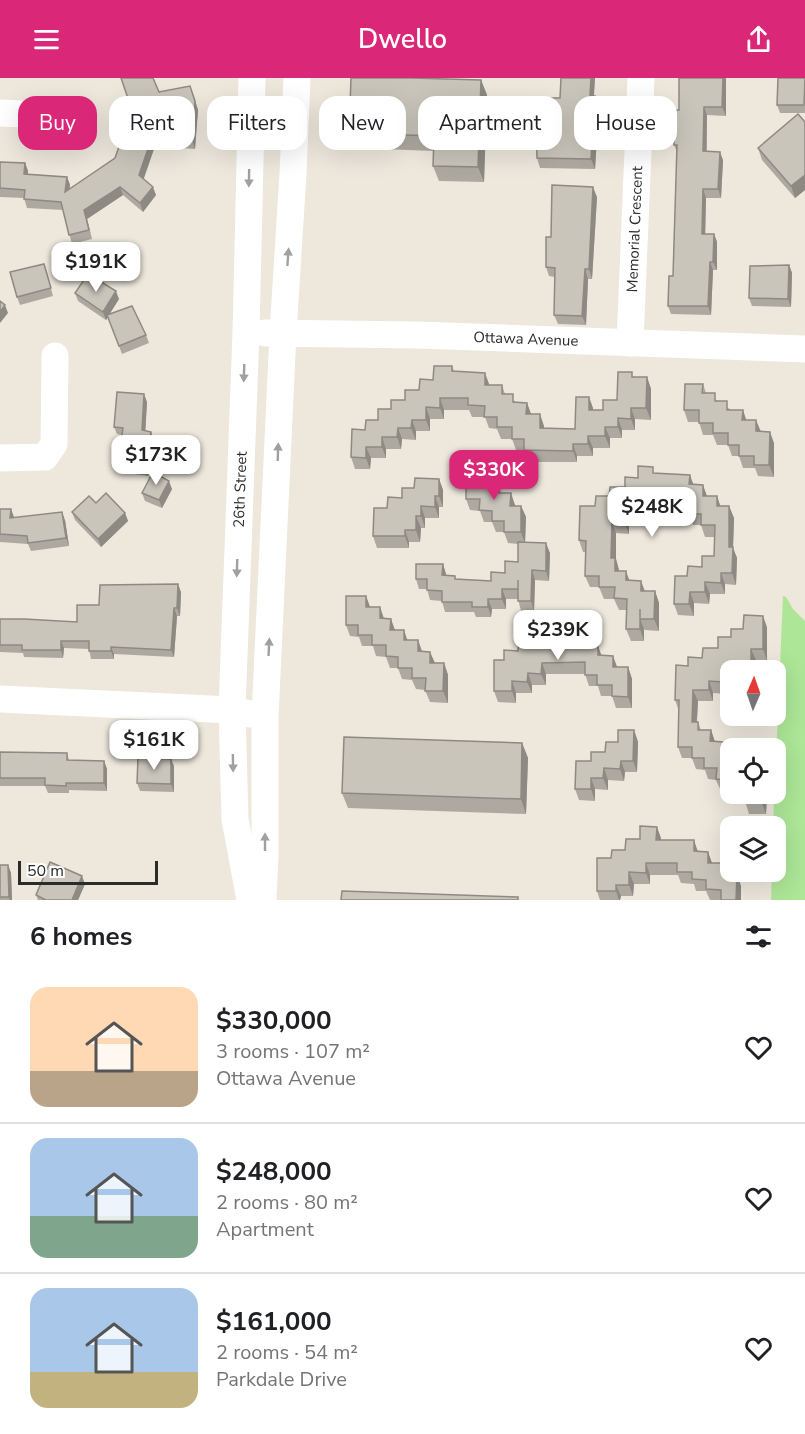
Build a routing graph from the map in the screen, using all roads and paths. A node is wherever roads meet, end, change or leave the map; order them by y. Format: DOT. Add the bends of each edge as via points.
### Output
graph roads {
  1 [pos="252,78"];
  2 [pos="297,78"];
  3 [pos="641,78"];
  4 [pos="0,113"];
  5 [pos="18,114"];
  6 [pos="246,332"];
  7 [pos="283,333"];
  8 [pos="630,343"];
  9 [pos="805,349"];
  10 [pos="55,356"];
  11 [pos="0,458"];
  12 [pos="0,699"];
  13 [pos="232,710"];
  14 [pos="265,717"];
  15 [pos="250,900"];
  16 [pos="263,900"];
  1 -- 6 [label="street, 26th Street, one-way"];
  7 -- 2 [label="street, one-way"];
  3 -- 8 [label="street, Memorial Crescent"];
  4 -- 5 [label="street"];
  6 -- 7 [label="street, Ottawa Avenue"];
  6 -- 13 [label="street, 26th Street, one-way"];
  7 -- 8 [label="street, Ottawa Avenue"];
  14 -- 7 [label="street, one-way"];
  8 -- 9 [label="street, Ottawa Avenue"];
  10 -- 11 [label="street" via="54,444 45,457"];
  12 -- 13 [label="street"];
  13 -- 14 [label="street"];
  13 -- 15 [label="street, 26th Street, one-way" via="234,819"];
  16 -- 14 [label="street, one-way"];
}
